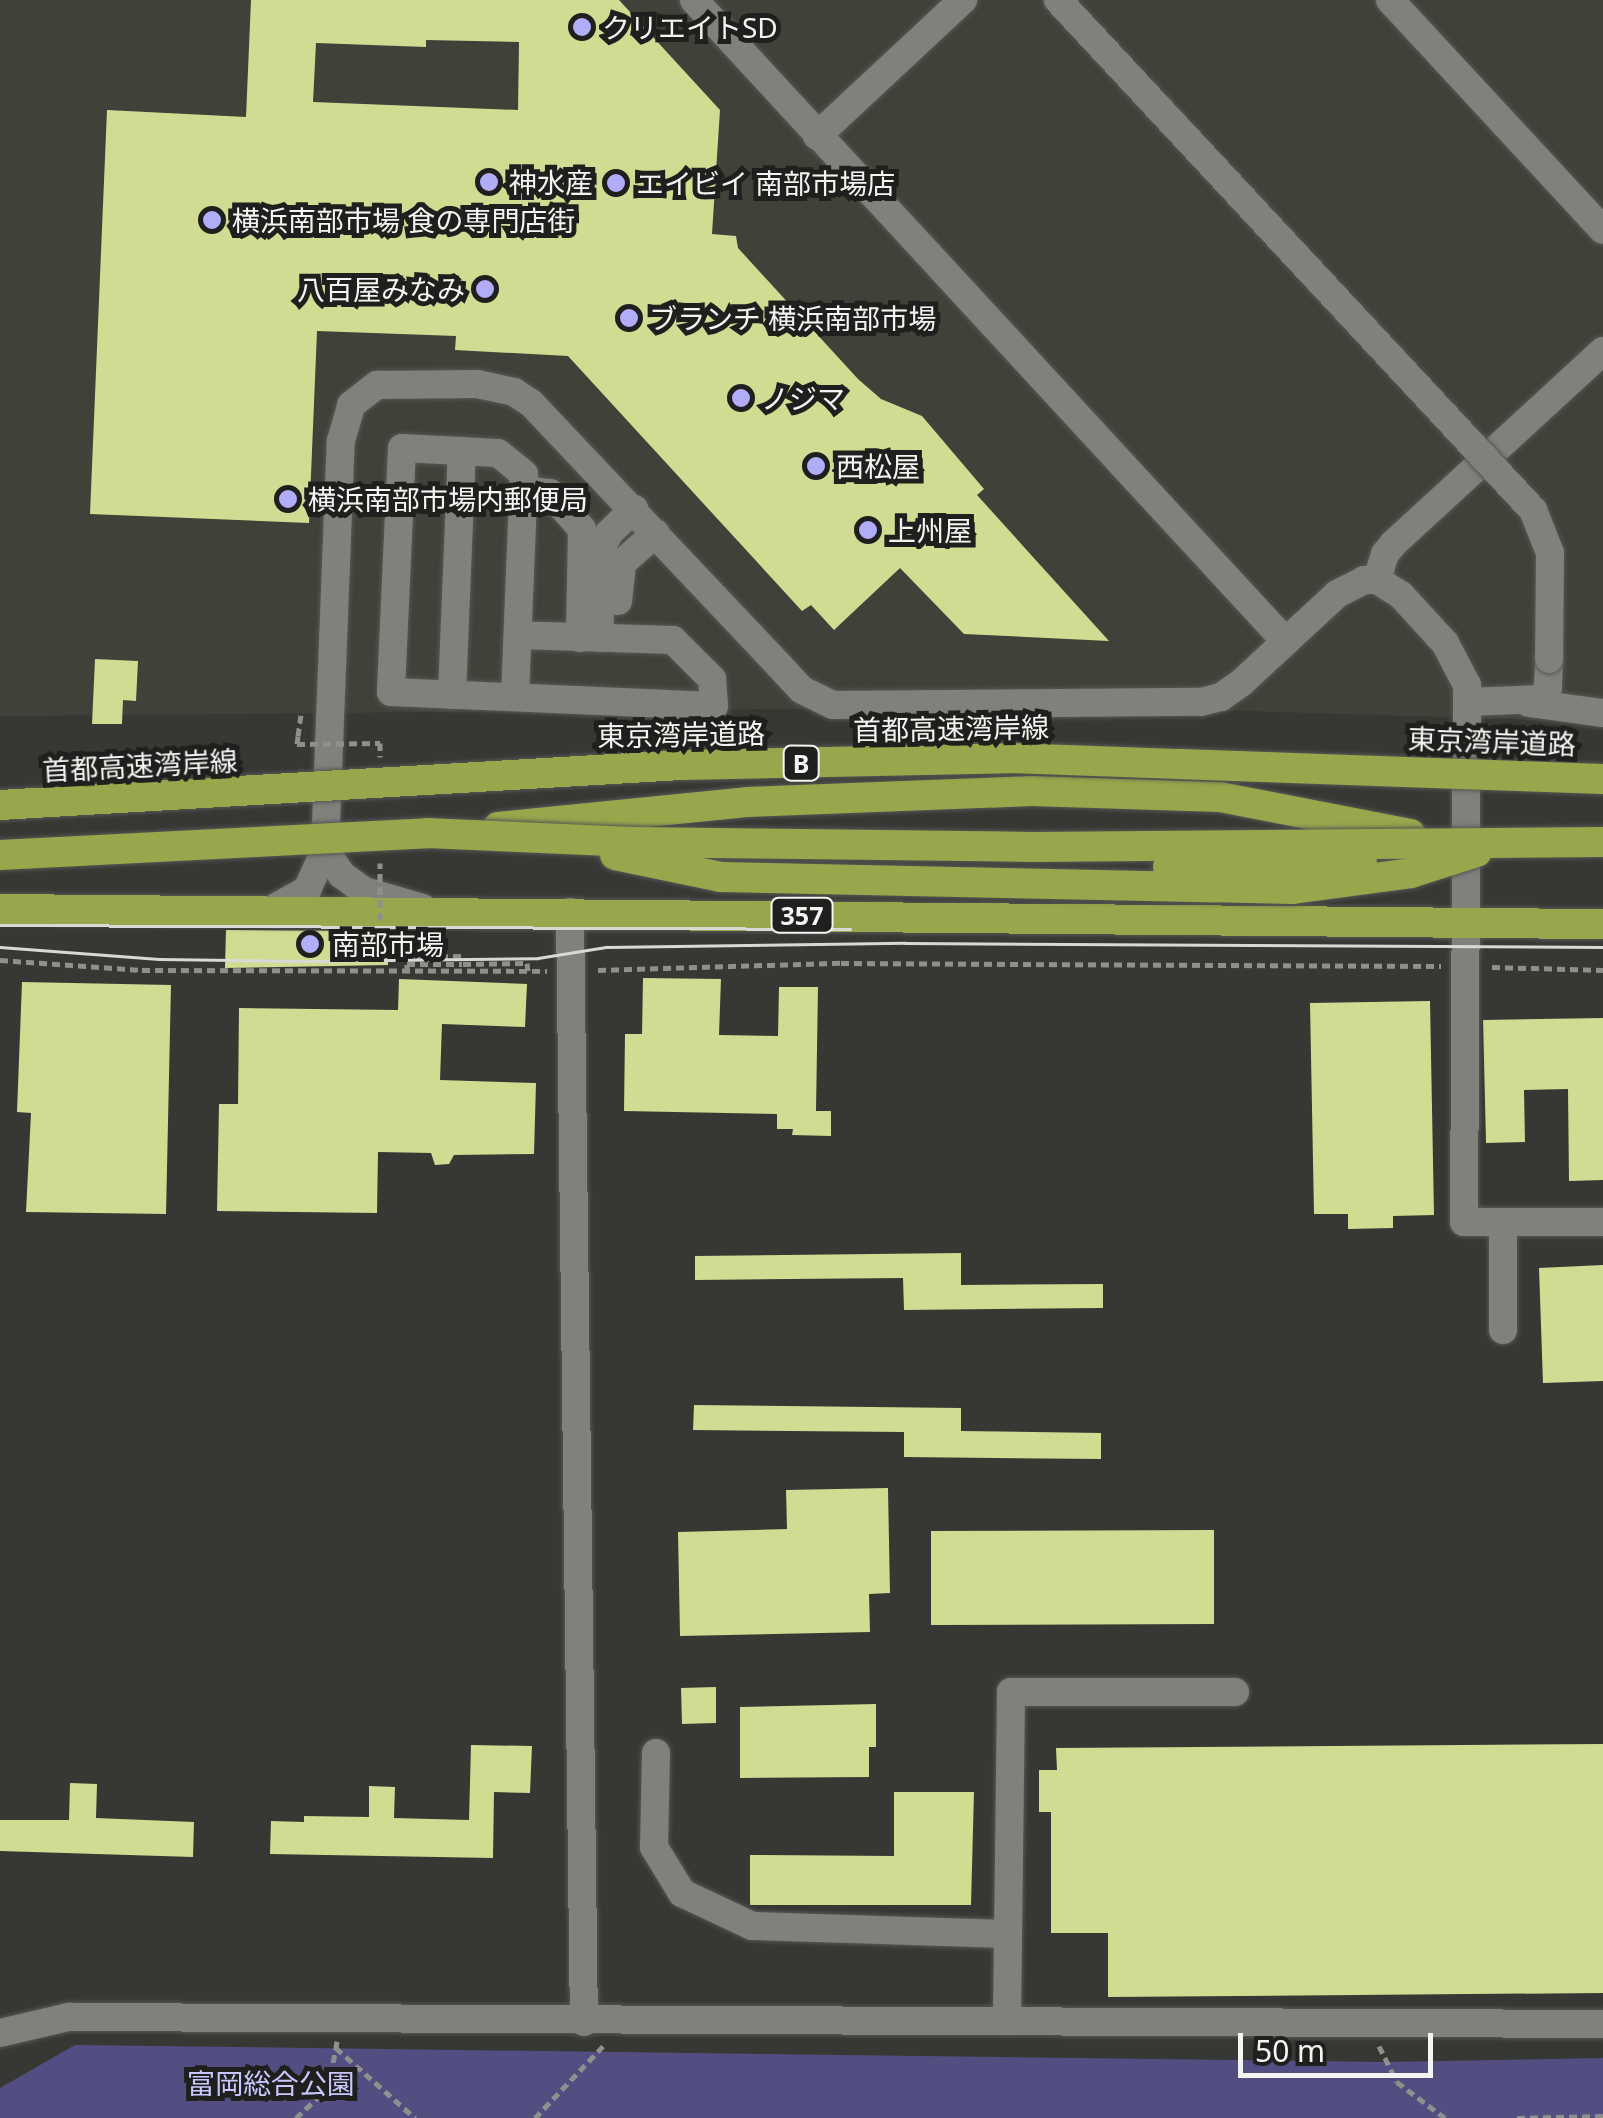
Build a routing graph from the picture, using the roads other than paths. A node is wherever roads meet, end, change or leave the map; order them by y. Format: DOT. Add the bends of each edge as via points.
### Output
graph roads {
  1 [pos="694,0"];
  2 [pos="964,0"];
  3 [pos="1058,0"];
  4 [pos="1390,0"];
  5 [pos="817,136"];
  6 [pos="1603,230"];
  7 [pos="1603,351"];
  8 [pos="462,451"];
  9 [pos="524,490"];
  10 [pos="634,510"];
  11 [pos="656,533"];
  12 [pos="1378,580"];
  13 [pos="518,635"];
  14 [pos="599,637"];
  15 [pos="1286,642"];
  16 [pos="452,695"];
  17 [pos="516,698"];
  18 [pos="1468,702"];
  19 [pos="1529,703"];
  20 [pos="1603,713"];
  21 [pos="1468,772"];
  22 [pos="1603,779"];
  23 [pos="329,782"];
  24 [pos="0,802"];
  25 [pos="521,832"];
  26 [pos="1410,834"];
  27 [pos="644,842"];
  28 [pos="1548,842"];
  29 [pos="1603,842"];
  30 [pos="325,850"];
  31 [pos="1480,851"];
  32 [pos="0,855"];
  33 [pos="0,910"];
  34 [pos="267,912"];
  35 [pos="438,912"];
  36 [pos="570,912"];
  37 [pos="1466,924"];
  38 [pos="1603,924"];
  39 [pos="1502,1222"];
  40 [pos="1603,1222"];
  41 [pos="1503,1330"];
  42 [pos="1235,1692"];
  43 [pos="656,1753"];
  44 [pos="1008,1934"];
  45 [pos="1007,2021"];
  46 [pos="584,2022"];
  47 [pos="1603,2024"];
  48 [pos="0,2034"];
  1 -- 5 [label="street"];
  2 -- 5 [label="street"];
  3 -- 19 [label="street, bridge" via="1532,510 1550,553 1549,659 1547,694"];
  4 -- 6 [label="street"];
  5 -- 15 [label="street"];
  7 -- 12 [label="street" via="1393,544"];
  8 -- 9 [label="street" via="503,455 522,470"];
  8 -- 16 [label="street"];
  8 -- 16 [label="street" via="402,448 391,692"];
  9 -- 13 [label="street"];
  9 -- 14 [label="street" via="550,493 582,528"];
  10 -- 11 [label="street"];
  10 -- 14 [label="street" via="604,540"];
  10 -- 23 [label="street" via="544,414 514,392 392,382 363,394 351,405 340,441"];
  11 -- 14 [label="street" via="620,568"];
  11 -- 15 [label="street" via="802,690 832,705 1190,704 1221,697"];
  12 -- 15 [label="street" via="1350,586"];
  12 -- 18 [label="street" via="1457,658"];
  13 -- 14 [label="street"];
  13 -- 17 [label="street"];
  14 -- 17 [label="street" via="678,642 712,679 714,706"];
  16 -- 17 [label="street"];
  18 -- 19 [label="street"];
  18 -- 21 [label="street"];
  19 -- 20 [label="street"];
  21 -- 22 [label="highway, 東京湾岸道路"];
  21 -- 23 [label="highway, 東京湾岸道路" via="1007,760 595,768"];
  21 -- 37 [label="street"];
  22 -- 24 [label="highway, 首都高速湾岸線 / B, bridge" via="1010,758 682,766"];
  23 -- 24 [label="highway, 東京湾岸道路"];
  23 -- 30 [label="street"];
  25 -- 26 [label="highway" via="747,802 1032,791 1220,797"];
  25 -- 27 [label="highway, bridge"];
  25 -- 31 [label="highway, bridge" via="721,878 1034,886 1293,889 1411,873"];
  25 -- 32 [label="highway, bridge"];
  26 -- 27 [label="highway, bridge" via="1232,826 755,830"];
  26 -- 29 [label="highway, bridge"];
  27 -- 28 [label="highway, bridge"];
  27 -- 31 [label="highway, bridge" via="826,867 1292,866"];
  28 -- 29 [label="highway, bridge"];
  28 -- 31 [label="highway, bridge"];
  30 -- 34 [label="street" via="307,890"];
  30 -- 35 [label="street" via="364,891"];
  33 -- 34 [label="highway, 357"];
  34 -- 35 [label="highway, 357"];
  35 -- 36 [label="highway, 357"];
  36 -- 37 [label="highway, 357"];
  36 -- 46 [label="street"];
  37 -- 38 [label="highway, 357"];
  37 -- 39 [label="street" via="1464,1222"];
  39 -- 40 [label="street"];
  39 -- 41 [label="street"];
  42 -- 44 [label="street" via="1011,1692"];
  43 -- 44 [label="street" via="654,1847 682,1893 752,1926"];
  44 -- 45 [label="street"];
  45 -- 46 [label="street"];
  45 -- 47 [label="street"];
  46 -- 48 [label="street" via="68,2017"];
}
